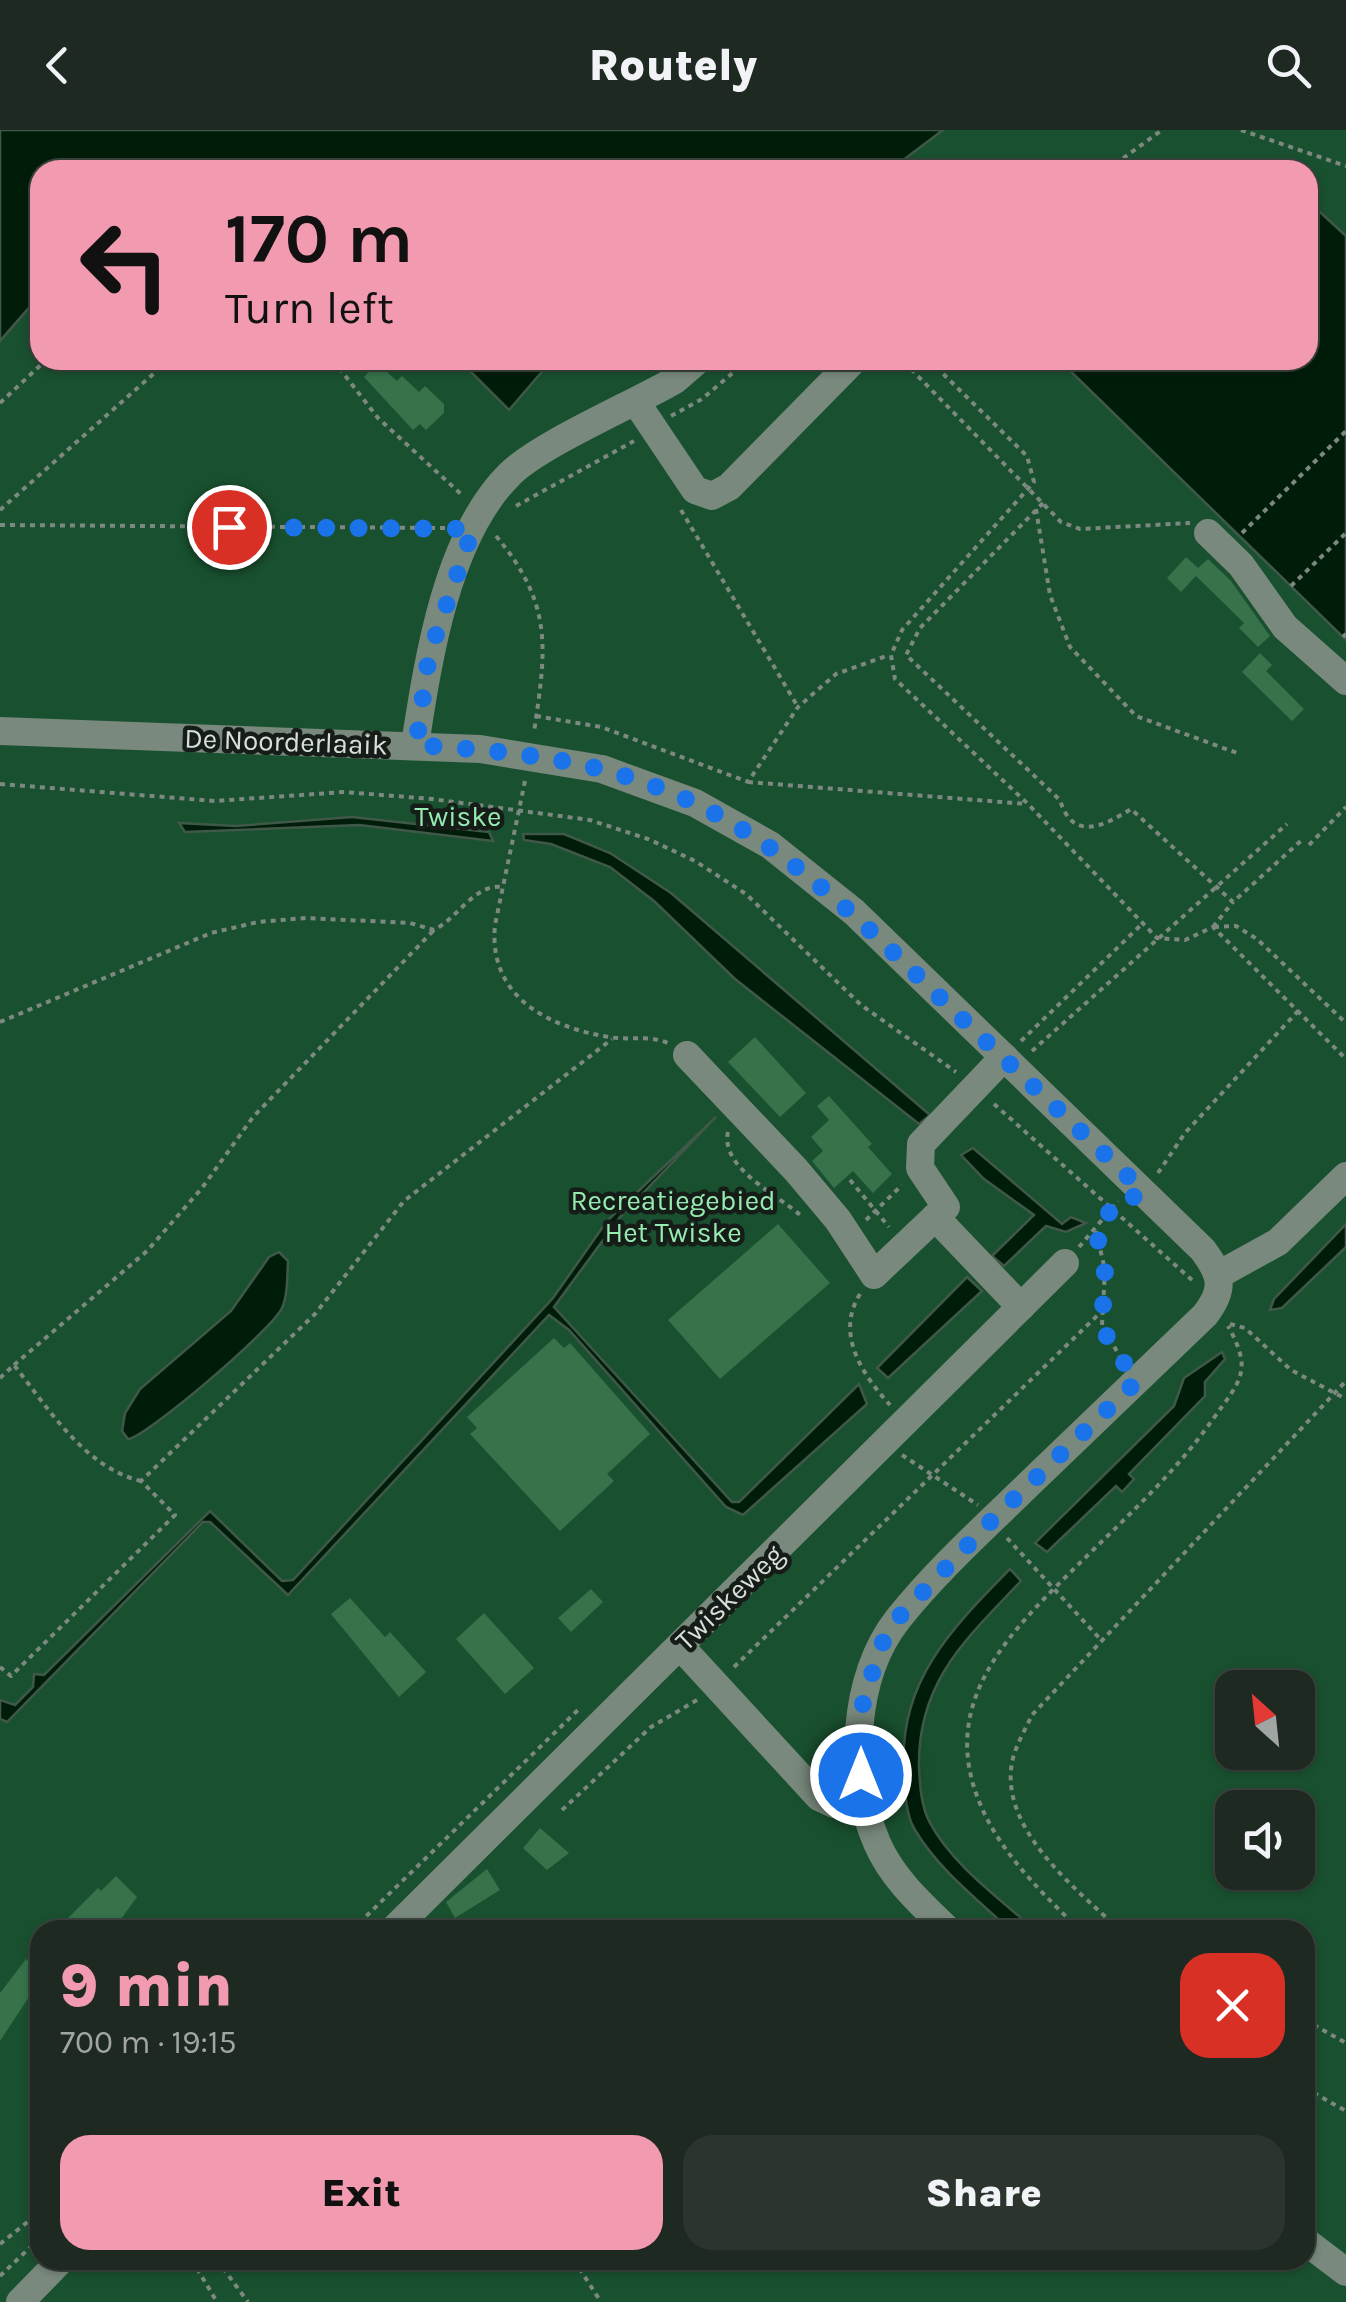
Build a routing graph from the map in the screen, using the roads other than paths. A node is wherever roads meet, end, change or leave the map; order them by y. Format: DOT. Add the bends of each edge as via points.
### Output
graph roads {
  1 [pos="686,370"];
  2 [pos="844,370"];
  3 [pos="636,402"];
  4 [pos="1208,533"];
  5 [pos="1346,681"];
  6 [pos="0,731"];
  7 [pos="416,745"];
  8 [pos="687,1056"];
  9 [pos="1009,1062"];
  10 [pos="1346,1176"];
  11 [pos="936,1217"];
  12 [pos="1064,1263"];
  13 [pos="1220,1274"];
  14 [pos="1021,1307"];
  15 [pos="680,1646"];
  16 [pos="865,1807"];
  17 [pos="402,1920"];
  18 [pos="937,1920"];
  19 [pos="1315,2249"];
  20 [pos="51,2270"];
  21 [pos="1346,2272"];
  22 [pos="20,2302"];
  1 -- 3 [label="street"];
  2 -- 3 [label="street" via="712,496 696,490"];
  3 -- 7 [label="street" via="510,473 480,521 429,655"];
  4 -- 5 [label="street" via="1242,565 1285,626"];
  6 -- 7 [label="street, De Noorderlaaik"];
  7 -- 9 [label="street, De Noorderlaaik" via="602,769 731,821 840,900"];
  8 -- 11 [label="street" via="796,1170 874,1275"];
  9 -- 11 [label="street" via="929,1132 918,1154 946,1206"];
  9 -- 13 [label="street, De Noorderlaaik" via="1131,1196 1204,1250"];
  10 -- 13 [label="street" via="1278,1242"];
  11 -- 14 [label="street"];
  12 -- 14 [label="street, Twiskeweg"];
  13 -- 16 [label="street" via="1219,1296 1205,1315 992,1520 890,1630 863,1700"];
  14 -- 15 [label="street, Twiskeweg"];
  15 -- 16 [label="street" via="820,1797"];
  15 -- 17 [label="street, Twiskeweg"];
  16 -- 18 [label="street" via="889,1865"];
  19 -- 21 [label="street"];
  20 -- 22 [label="street"];
}
